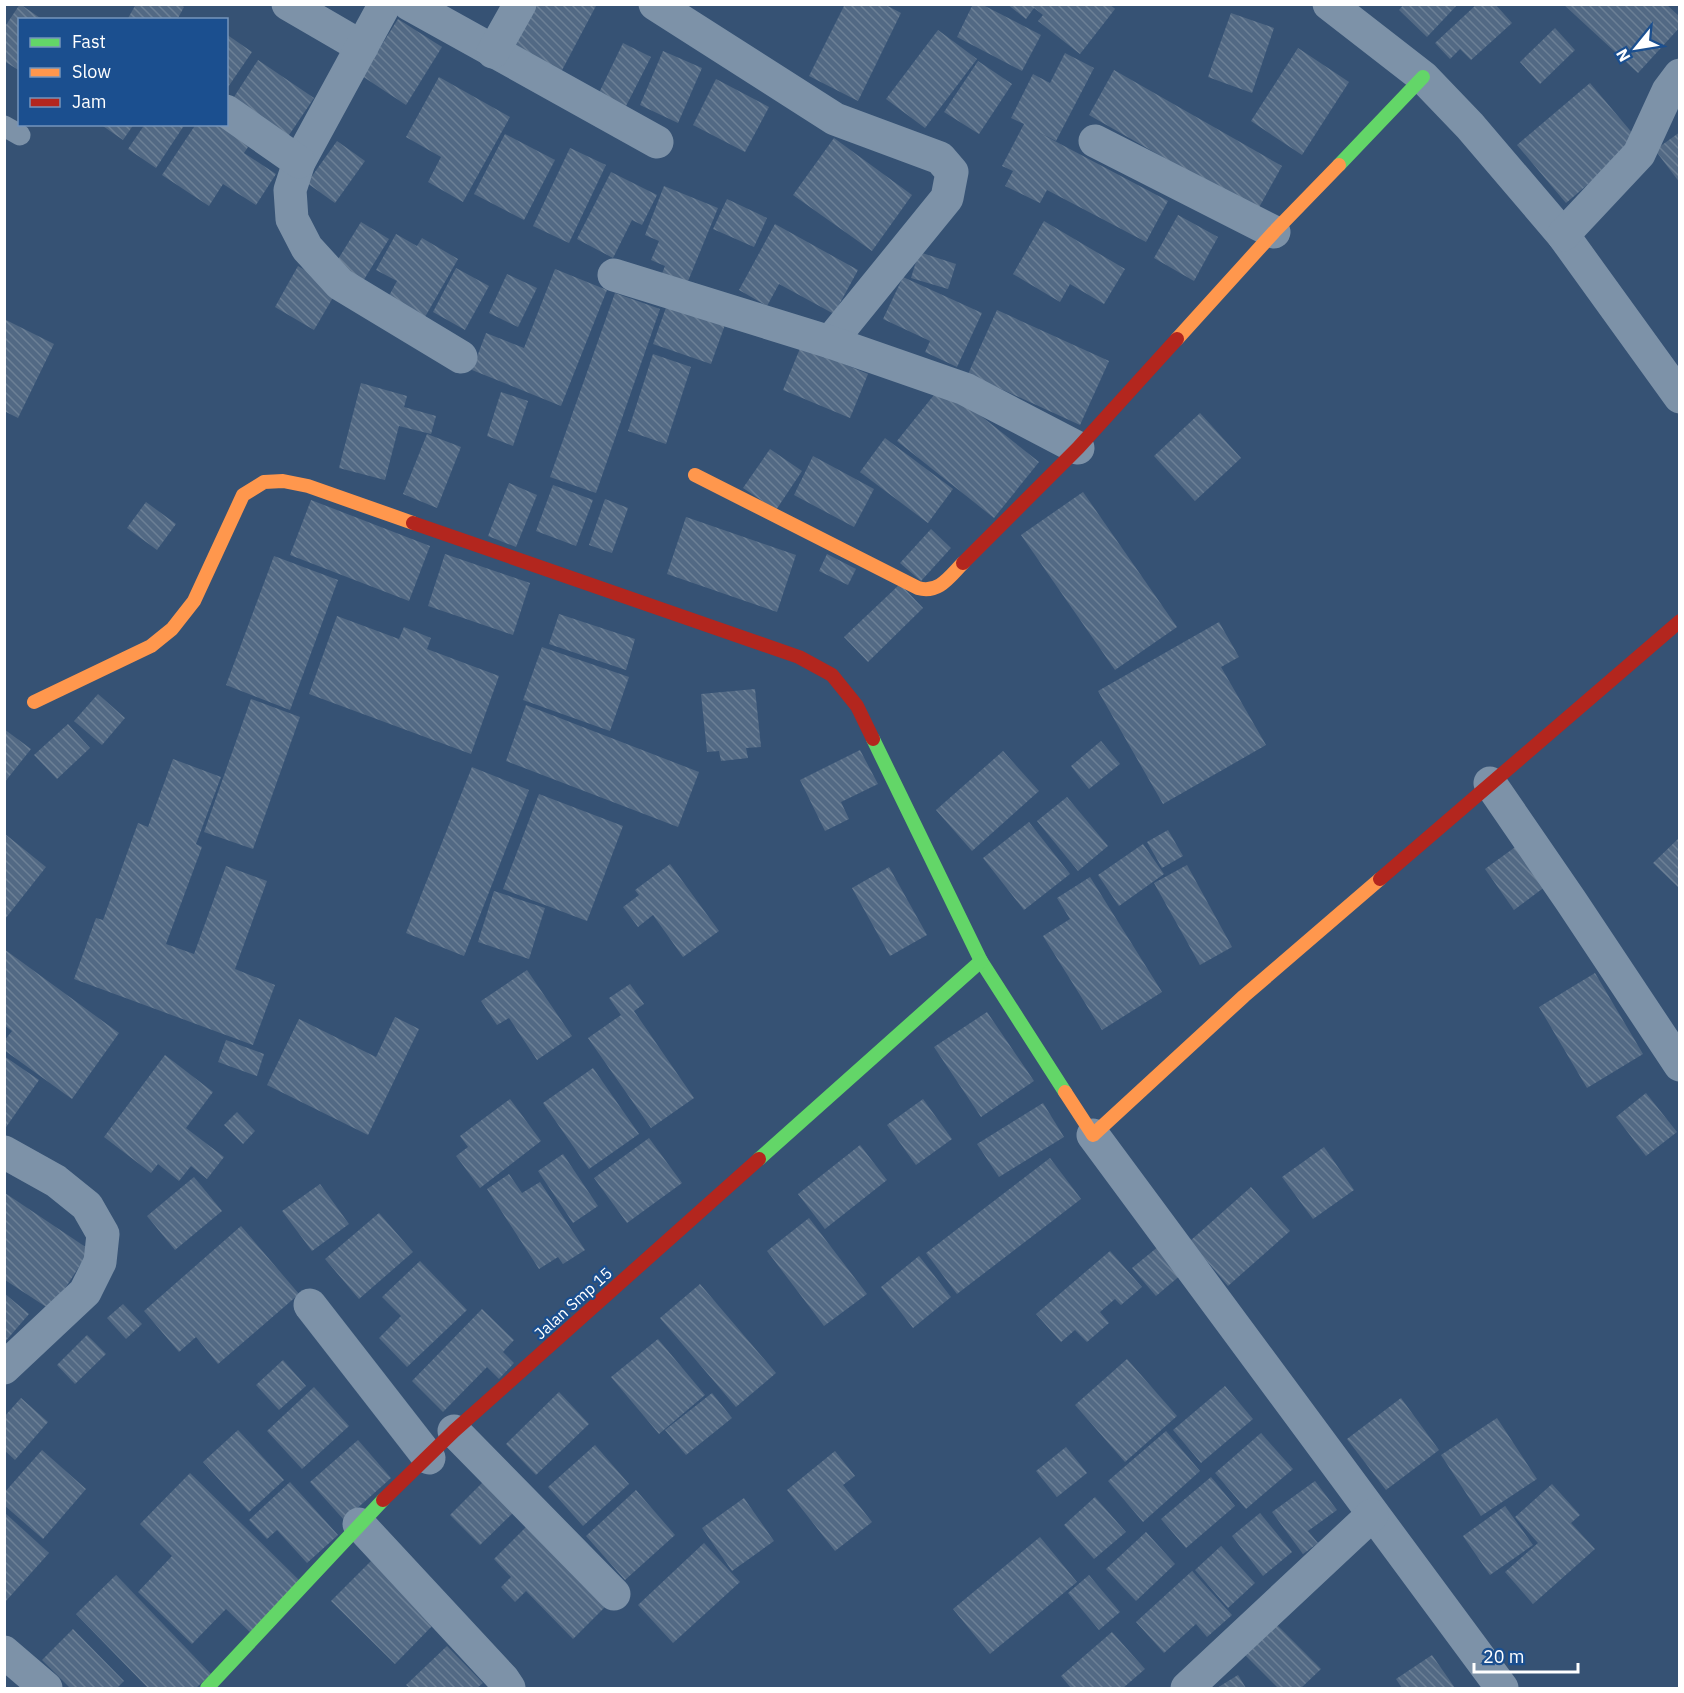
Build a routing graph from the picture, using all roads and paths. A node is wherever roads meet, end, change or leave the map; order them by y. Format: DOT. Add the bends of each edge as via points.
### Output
graph roads {
  1 [pos="288,4"];
  2 [pos="385,4"];
  3 [pos="409,4"];
  4 [pos="520,4"];
  5 [pos="656,4"];
  6 [pos="1329,4"];
  7 [pos="362,47"];
  8 [pos="493,52"];
  9 [pos="1680,75"];
  10 [pos="1423,77"];
  11 [pos="228,112"];
  12 [pos="1095,141"];
  13 [pos="657,142"];
  14 [pos="299,162"];
  15 [pos="1274,232"];
  16 [pos="1563,235"];
  17 [pos="614,275"];
  18 [pos="830,342"];
  19 [pos="461,357"];
  20 [pos="1680,397"];
  21 [pos="1078,448"];
  22 [pos="695,474"];
  23 [pos="1680,621"];
  24 [pos="34,702"];
  25 [pos="1490,783"];
  26 [pos="981,961"];
  27 [pos="1680,1065"];
  28 [pos="1093,1135"];
  29 [pos="4,1152"];
  30 [pos="310,1305"];
  31 [pos="4,1368"];
  32 [pos="454,1431"];
  33 [pos="429,1458"];
  34 [pos="1372,1515"];
  35 [pos="359,1524"];
  36 [pos="614,1594"];
  37 [pos="4,1652"];
  38 [pos="46,1689"];
  39 [pos="207,1689"];
  40 [pos="509,1689"];
  41 [pos="1187,1689"];
  42 [pos="1502,1689"];
  1 -- 7 [label="street"];
  2 -- 7 [label="street"];
  3 -- 8 [label="street"];
  4 -- 8 [label="street"];
  5 -- 18 [label="street" via="835,119 940,158 952,172 947,198"];
  6 -- 10 [label="street"];
  7 -- 14 [label="street"];
  8 -- 13 [label="street"];
  9 -- 16 [label="street" via="1668,90 1639,154"];
  10 -- 15 [label="street"];
  10 -- 16 [label="street"];
  11 -- 14 [label="street"];
  12 -- 15 [label="street"];
  14 -- 19 [label="street" via="290,190 292,219 307,248 340,284"];
  15 -- 21 [label="street"];
  16 -- 20 [label="street"];
  17 -- 18 [label="street"];
  18 -- 21 [label="street" via="965,389"];
  21 -- 22 [label="street" via="932,592 897,580"];
  23 -- 25 [label="street"];
  24 -- 26 [label="street" via="151,646 172,629 194,601 243,495 264,482 308,486 799,657 832,675 857,706"];
  25 -- 27 [label="street"];
  25 -- 28 [label="street" via="1244,996"];
  26 -- 28 [label="street"];
  26 -- 32 [label="street, Jalan Smp 15"];
  28 -- 34 [label="street"];
  29 -- 31 [label="street" via="56,1181 87,1206 103,1234 100,1262 85,1292"];
  30 -- 33 [label="street"];
  32 -- 33 [label="street, Jalan Smp 15"];
  32 -- 36 [label="street"];
  33 -- 35 [label="street, Jalan Smp 15"];
  34 -- 41 [label="street"];
  34 -- 42 [label="street"];
  35 -- 39 [label="street, Jalan Smp 15"];
  35 -- 40 [label="street"];
  37 -- 38 [label="street"];
}
